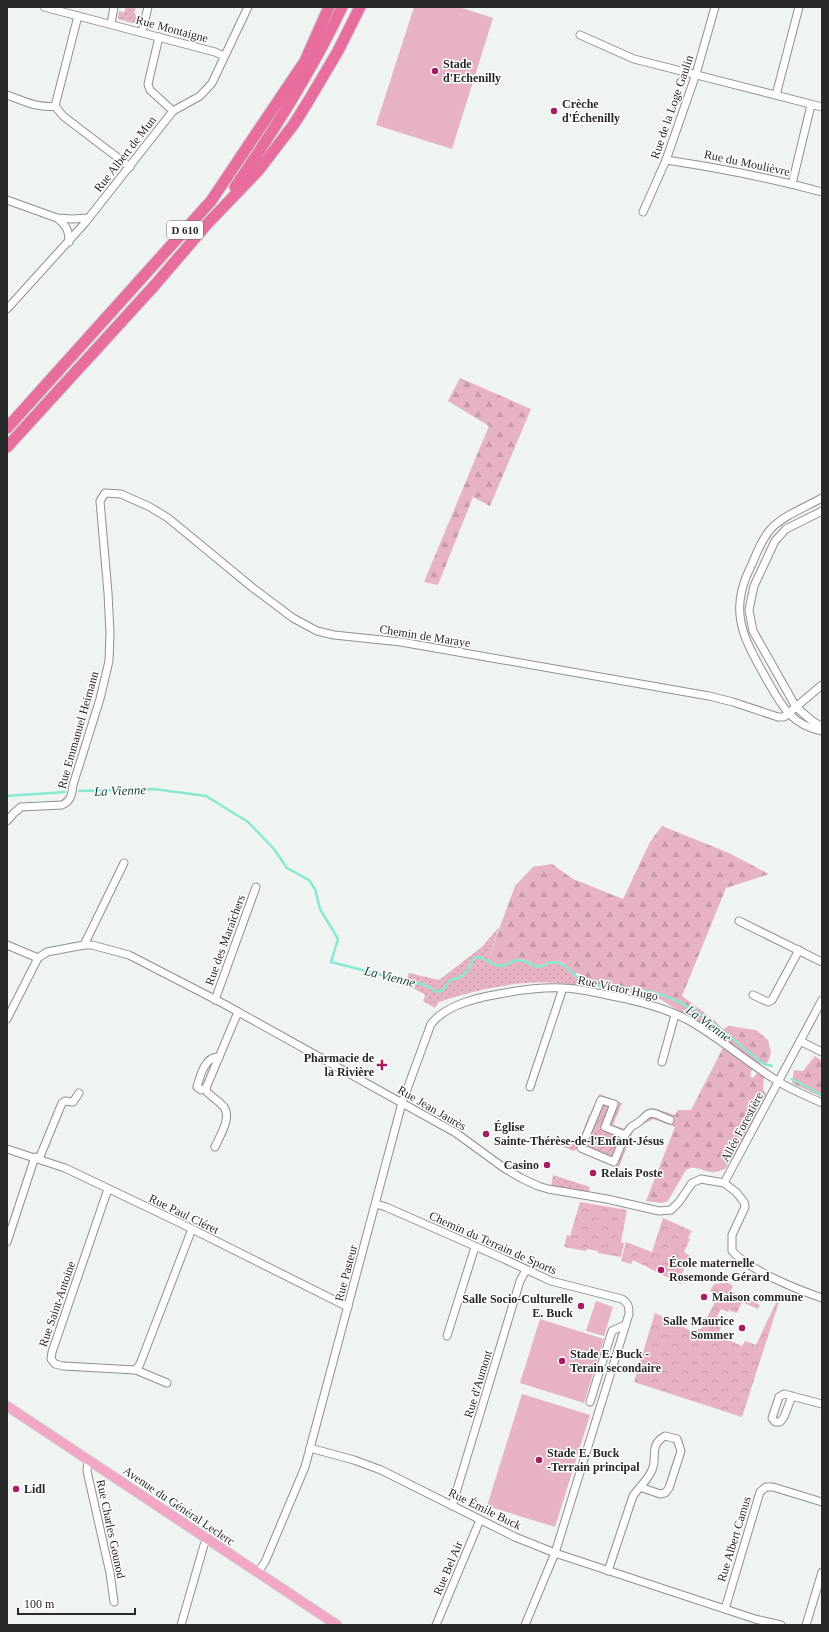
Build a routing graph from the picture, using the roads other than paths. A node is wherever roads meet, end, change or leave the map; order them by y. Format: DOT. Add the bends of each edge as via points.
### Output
graph roads {
  1 [pos="44,7"];
  2 [pos="114,7"];
  3 [pos="148,7"];
  4 [pos="248,7"];
  5 [pos="342,7"];
  6 [pos="360,7"];
  7 [pos="714,7"];
  8 [pos="799,7"];
  9 [pos="327,11"];
  10 [pos="78,16"];
  11 [pos="111,24"];
  12 [pos="142,32"];
  13 [pos="580,35"];
  14 [pos="159,37"];
  15 [pos="224,56"];
  16 [pos="696,74"];
  17 [pos="7,94"];
  18 [pos="776,95"];
  19 [pos="811,104"];
  20 [pos="55,106"];
  21 [pos="822,107"];
  22 [pos="172,111"];
  23 [pos="666,160"];
  24 [pos="130,167"];
  25 [pos="792,184"];
  26 [pos="822,192"];
  27 [pos="7,200"];
  28 [pos="643,212"];
  29 [pos="57,218"];
  30 [pos="88,218"];
  31 [pos="208,223"];
  32 [pos="69,242"];
  33 [pos="7,310"];
  34 [pos="7,428"];
  35 [pos="7,447"];
  36 [pos="822,498"];
  37 [pos="100,501"];
  38 [pos="822,511"];
  39 [pos="822,685"];
  40 [pos="796,707"];
  41 [pos="788,714"];
  42 [pos="822,727"];
  43 [pos="822,732"];
  44 [pos="7,821"];
  45 [pos="124,863"];
  46 [pos="256,887"];
  47 [pos="739,921"];
  48 [pos="7,945"];
  49 [pos="84,945"];
  50 [pos="798,950"];
  51 [pos="38,958"];
  52 [pos="822,962"];
  53 [pos="563,988"];
  54 [pos="753,995"];
  55 [pos="214,1000"];
  56 [pos="822,1000"];
  57 [pos="238,1012"];
  58 [pos="675,1014"];
  59 [pos="7,1019"];
  60 [pos="800,1041"];
  61 [pos="822,1052"];
  62 [pos="662,1062"];
  63 [pos="779,1082"];
  64 [pos="530,1087"];
  65 [pos="79,1093"];
  66 [pos="402,1103"];
  67 [pos="822,1103"];
  68 [pos="670,1120"];
  69 [pos="592,1122"];
  70 [pos="605,1127"];
  71 [pos="625,1135"];
  72 [pos="215,1147"];
  73 [pos="7,1149"];
  74 [pos="37,1158"];
  75 [pos="724,1183"];
  76 [pos="108,1189"];
  77 [pos="376,1204"];
  78 [pos="192,1229"];
  79 [pos="7,1242"];
  80 [pos="475,1247"];
  81 [pos="526,1270"];
  82 [pos="822,1298"];
  83 [pos="348,1307"];
  84 [pos="625,1325"];
  85 [pos="447,1336"];
  86 [pos="136,1370"];
  87 [pos="167,1383"];
  88 [pos="792,1396"];
  89 [pos="590,1402"];
  90 [pos="822,1404"];
  91 [pos="7,1406"];
  92 [pos="310,1448"];
  93 [pos="88,1460"];
  94 [pos="640,1486"];
  95 [pos="822,1502"];
  96 [pos="452,1506"];
  97 [pos="480,1520"];
  98 [pos="207,1540"];
  99 [pos="555,1553"];
  100 [pos="608,1571"];
  101 [pos="258,1572"];
  102 [pos="822,1572"];
  103 [pos="114,1602"];
  104 [pos="725,1609"];
  105 [pos="181,1625"];
  106 [pos="337,1625"];
  107 [pos="436,1625"];
  108 [pos="525,1625"];
  109 [pos="781,1625"];
  110 [pos="806,1625"];
  1 -- 10 [label="street, Rue Montaigne"];
  2 -- 11 [label="street"];
  3 -- 12 [label="street"];
  4 -- 15 [label="street, Rue Albert de Mun"];
  5 -- 31 [label="highway, D 610" via="316,59 275,128"];
  6 -- 31 [label="highway" via="327,70 294,124 258,171"];
  7 -- 16 [label="street, Rue de la Loge Gaulin"];
  8 -- 18 [label="street"];
  9 -- 34 [label="highway, D 610" via="305,61 210,201"];
  10 -- 11 [label="street, Rue Montaigne"];
  10 -- 20 [label="street"];
  11 -- 12 [label="street, Rue Montaigne"];
  12 -- 14 [label="street, Rue Montaigne"];
  13 -- 16 [label="street" via="634,59"];
  14 -- 15 [label="street, Rue Montaigne"];
  14 -- 22 [label="street" via="148,84 150,90"];
  15 -- 22 [label="street, Rue Albert de Mun" via="212,83 200,96"];
  16 -- 18 [label="street"];
  16 -- 23 [label="street, Rue de la Loge Gaulin"];
  17 -- 20 [label="street" via="46,108"];
  18 -- 19 [label="street"];
  19 -- 21 [label="street"];
  19 -- 25 [label="street"];
  20 -- 24 [label="street" via="63,116"];
  22 -- 24 [label="street, Rue Albert de Mun"];
  23 -- 25 [label="street, Rue du Moulièvre"];
  23 -- 28 [label="street, Rue de la Loge Gaulin"];
  24 -- 30 [label="street, Rue Albert de Mun"];
  25 -- 26 [label="street, Rue du Moulièvre"];
  27 -- 29 [label="street"];
  29 -- 30 [label="street"];
  29 -- 32 [label="street" via="69,231"];
  30 -- 32 [label="street, Rue Albert de Mun"];
  31 -- 35 [label="highway, D 610"];
  32 -- 33 [label="street, Rue Albert de Mun"];
  36 -- 41 [label="street" via="771,529 758,550 742,590 739,607 743,635"];
  37 -- 41 [label="street, Chemin de Maraye" via="105,494 121,494 150,507 173,522 293,618 316,631 334,636 401,642 709,696 778,717"];
  37 -- 44 [label="street, Rue Emmanuel Heimann" via="110,633 108,662 100,699 67,802 62,805 21,807"];
  38 -- 40 [label="street" via="786,530 775,541 754,586 750,610 753,631"];
  39 -- 40 [label="street"];
  40 -- 41 [label="street"];
  40 -- 42 [label="street"];
  41 -- 43 [label="street" via="810,729"];
  45 -- 49 [label="street"];
  46 -- 55 [label="street, Rue des Maraîchers"];
  47 -- 50 [label="street"];
  48 -- 51 [label="street"];
  49 -- 51 [label="street, Rue Jean Jaurès" via="47,952"];
  49 -- 55 [label="street, Rue Jean Jaurès" via="129,955"];
  50 -- 52 [label="street"];
  50 -- 54 [label="street" via="772,1000 768,1002"];
  51 -- 59 [label="street"];
  53 -- 58 [label="street, Rue Victor Hugo" via="632,1000"];
  53 -- 64 [label="street"];
  53 -- 66 [label="street, Rue Victor Hugo" via="519,990 493,995 460,1005 436,1017 431,1024"];
  55 -- 57 [label="street, Rue Jean Jaurès"];
  56 -- 60 [label="street"];
  57 -- 66 [label="street, Rue Jean Jaurès"];
  57 -- 72 [label="street" via="206,1088 226,1110 225,1122"];
  58 -- 62 [label="street"];
  58 -- 63 [label="street, Rue Victor Hugo" via="688,1020"];
  60 -- 61 [label="street"];
  60 -- 63 [label="street"];
  63 -- 67 [label="street, Rue Victor Hugo"];
  63 -- 75 [label="street, Allée Forestière"];
  65 -- 74 [label="street" via="73,1102 62,1103"];
  66 -- 75 [label="street, Rue Jean Jaurès" via="456,1134 519,1178 548,1189 659,1211 671,1210 696,1181 701,1179"];
  66 -- 77 [label="street, Rue Pasteur"];
  68 -- 71 [label="street" via="651,1112 631,1127"];
  69 -- 70 [label="street"];
  69 -- 70 [label="street" via="601,1100 614,1104"];
  69 -- 71 [label="street" via="581,1148 614,1162"];
  70 -- 71 [label="street"];
  73 -- 74 [label="street, Rue Paul Cléret"];
  74 -- 76 [label="street, Rue Paul Cléret" via="65,1168"];
  74 -- 79 [label="street"];
  75 -- 82 [label="street" via="736,1192 745,1207 732,1235 732,1251 766,1273"];
  76 -- 78 [label="street, Rue Paul Cléret"];
  76 -- 86 [label="street, Rue Saint-Antoine" via="51,1359 55,1364 63,1366"];
  77 -- 80 [label="street, Chemin du Terrain de Sports"];
  77 -- 83 [label="street, Rue Pasteur"];
  78 -- 83 [label="street, Rue Paul Cléret"];
  78 -- 86 [label="street"];
  80 -- 81 [label="street, Chemin du Terrain de Sports"];
  80 -- 85 [label="street"];
  81 -- 84 [label="street, Chemin du Terrain de Sports" via="551,1281 622,1299 629,1307"];
  81 -- 96 [label="street, Rue d'Aumont" via="520,1281"];
  83 -- 92 [label="street, Rue Pasteur"];
  84 -- 89 [label="street" via="612,1331"];
  84 -- 99 [label="street, Chemin du Terrain de Sports"];
  86 -- 87 [label="street"];
  88 -- 90 [label="street"];
  91 -- 93 [label="main road, Avenue du Général Leclerc"];
  92 -- 96 [label="street, Rue Émile Buck" via="380,1470"];
  92 -- 101 [label="street" via="305,1467 265,1562"];
  93 -- 98 [label="main road, Avenue du Général Leclerc"];
  93 -- 103 [label="street, Rue Charles Gounod" via="87,1471"];
  94 -- 94 [label="street" via="653,1469 655,1446 660,1439 665,1436 677,1439 681,1451 669,1488 660,1494"];
  94 -- 100 [label="street" via="633,1496"];
  95 -- 104 [label="street, Rue Albert Camus" via="774,1487 766,1487 760,1492"];
  96 -- 97 [label="street, Rue Émile Buck"];
  97 -- 99 [label="street, Rue Émile Buck"];
  97 -- 107 [label="street, Rue Bel Air"];
  98 -- 101 [label="main road, Avenue du Général Leclerc"];
  98 -- 105 [label="street"];
  99 -- 100 [label="street, Rue Émile Buck"];
  99 -- 108 [label="street, Chemin du Terrain de Sports"];
  100 -- 104 [label="street, Rue Émile Buck"];
  101 -- 106 [label="main road, Avenue du Général Leclerc"];
  102 -- 110 [label="street"];
  104 -- 109 [label="street, Rue Émile Buck"];
}
